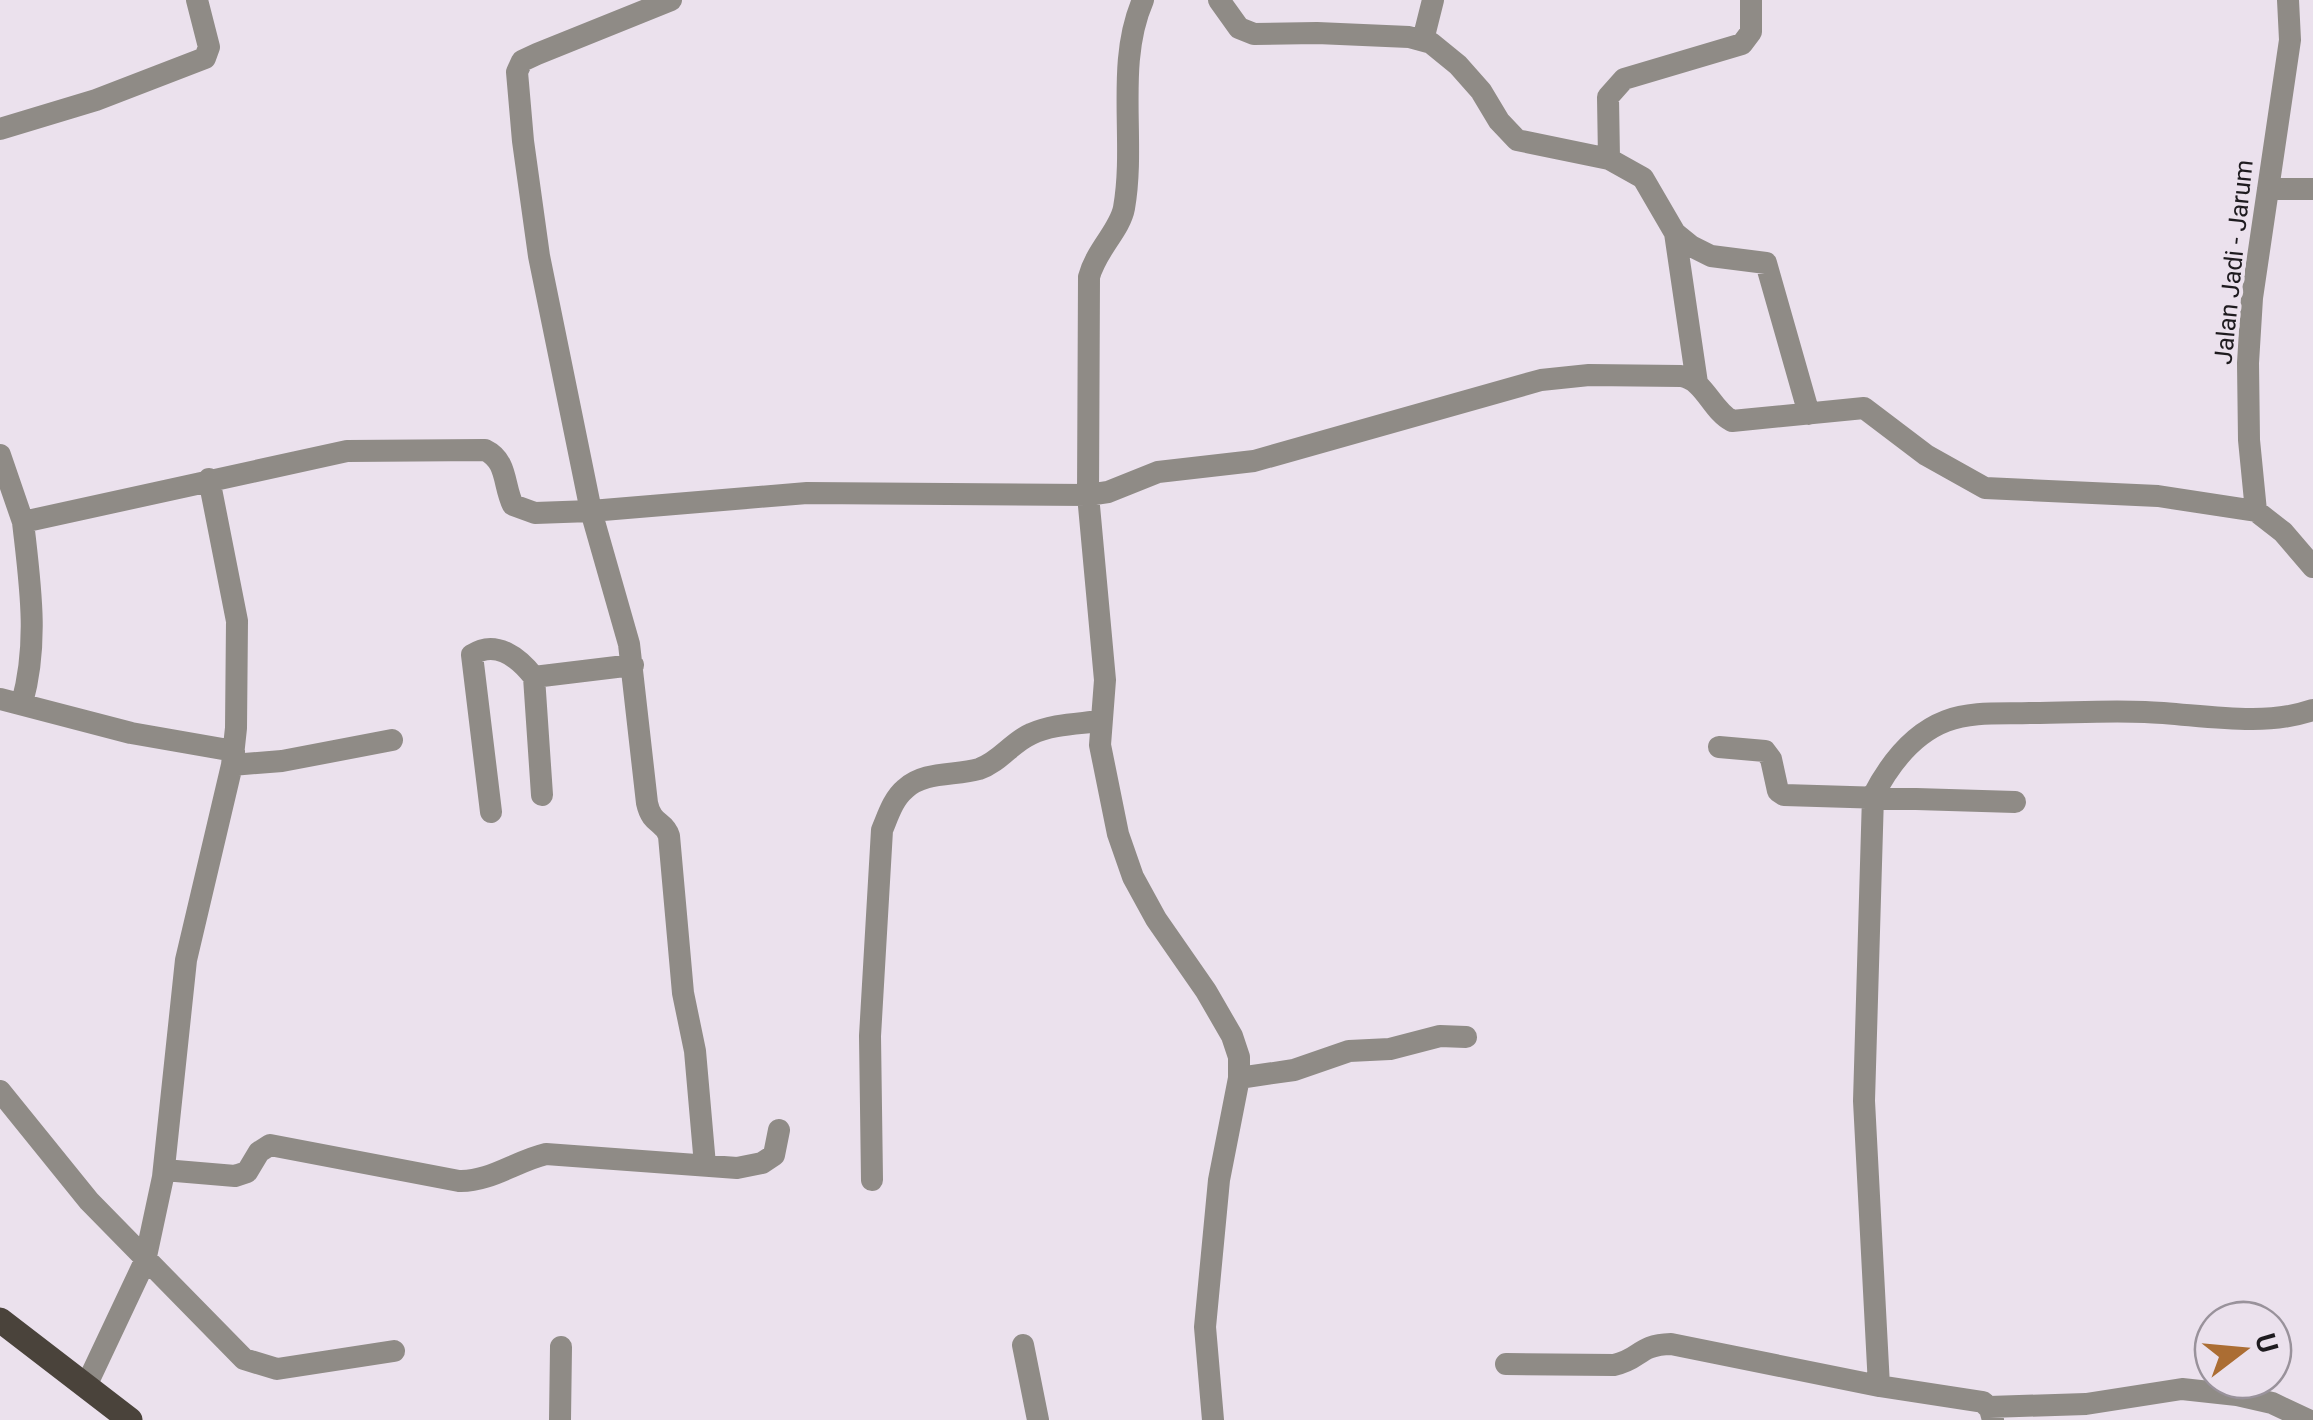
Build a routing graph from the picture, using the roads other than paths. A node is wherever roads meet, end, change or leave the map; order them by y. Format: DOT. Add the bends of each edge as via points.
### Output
graph roads {
  1 [pos="197,0"];
  2 [pos="671,0"];
  3 [pos="1143,0"];
  4 [pos="1219,0"];
  5 [pos="1432,0"];
  6 [pos="1751,0"];
  7 [pos="2288,0"];
  8 [pos="1423,40"];
  9 [pos="0,129"];
  10 [pos="1609,159"];
  11 [pos="2313,188"];
  12 [pos="2268,189"];
  13 [pos="1676,233"];
  14 [pos="1698,383"];
  15 [pos="1810,414"];
  16 [pos="0,455"];
  17 [pos="209,479"];
  18 [pos="1088,495"];
  19 [pos="591,511"];
  20 [pos="2256,511"];
  21 [pos="23,522"];
  22 [pos="2313,567"];
  23 [pos="633,664"];
  24 [pos="534,677"];
  25 [pos="11,701"];
  26 [pos="2313,710"];
  27 [pos="1100,721"];
  28 [pos="392,740"];
  29 [pos="1719,747"];
  30 [pos="233,758"];
  31 [pos="542,795"];
  32 [pos="1873,796"];
  33 [pos="2015,802"];
  34 [pos="491,812"];
  35 [pos="1466,1037"];
  36 [pos="1239,1078"];
  37 [pos="0,1091"];
  38 [pos="779,1130"];
  39 [pos="705,1165"];
  40 [pos="164,1170"];
  41 [pos="872,1180"];
  42 [pos="145,1261"];
  43 [pos="0,1320"];
  44 [pos="1022,1345"];
  45 [pos="562,1347"];
  46 [pos="394,1351"];
  47 [pos="1506,1364"];
  48 [pos="86,1386"];
  49 [pos="1879,1386"];
  50 [pos="1991,1413"];
  51 [pos="130,1420"];
  52 [pos="560,1420"];
  53 [pos="1038,1420"];
  54 [pos="1213,1420"];
  55 [pos="2308,1420"];
  1 -- 9 [label="street" via="209,47 205,58"];
  2 -- 19 [label="street" via="536,54 517,72 540,256"];
  3 -- 18 [label="street" via="1131,36 1123,212 1089,276"];
  4 -- 8 [label="street" via="1239,28 1254,34"];
  5 -- 8 [label="street"];
  6 -- 10 [label="street" via="1751,32 1742,44 1613,88"];
  7 -- 12 [label="street, Jalan Jadi - Jarum" via="2290,40"];
  8 -- 10 [label="street" via="1458,64 1517,140"];
  10 -- 13 [label="street" via="1643,178"];
  11 -- 12 [label="street"];
  12 -- 20 [label="street, Jalan Jadi - Jarum" via="2248,364"];
  13 -- 14 [label="street"];
  13 -- 15 [label="street" via="1711,256 1766,263"];
  14 -- 15 [label="street" via="1732,420"];
  14 -- 18 [label="street" via="1681,376 1540,380 1254,461 1158,472"];
  15 -- 20 [label="street" via="1864,408 1926,455 1985,488 2158,496"];
  16 -- 21 [label="street"];
  17 -- 19 [label="street" via="347,451 485,450 498,458 509,498 519,509"];
  17 -- 21 [label="street"];
  17 -- 30 [label="street" via="237,620"];
  18 -- 19 [label="street" via="822,493"];
  18 -- 27 [label="street" via="1104,636"];
  19 -- 23 [label="street"];
  20 -- 22 [label="street"];
  21 -- 25 [label="street" via="34,626 30,676"];
  23 -- 24 [label="street"];
  23 -- 39 [label="street" via="649,814 669,836"];
  24 -- 31 [label="street"];
  24 -- 34 [label="street" via="503,650 472,654"];
  25 -- 30 [label="street"];
  26 -- 32 [label="street" via="2226,718 2142,712 1949,720 1920,735 1889,766"];
  27 -- 36 [label="street" via="1123,854 1156,919 1232,1036"];
  27 -- 41 [label="street" via="1029,734 982,768 914,783 892,807 882,830 870,1036"];
  28 -- 30 [label="street" via="282,761"];
  29 -- 32 [label="street" via="1766,752 1784,795"];
  30 -- 40 [label="street" via="186,960"];
  32 -- 33 [label="street"];
  32 -- 49 [label="street" via="1864,1101"];
  35 -- 36 [label="street" via="1349,1051 1294,1070"];
  36 -- 54 [label="street" via="1219,1180 1205,1327"];
  37 -- 42 [label="street"];
  38 -- 39 [label="street" via="769,1160 737,1168"];
  39 -- 40 [label="street" via="546,1154 459,1182 270,1145 253,1167 235,1176"];
  40 -- 42 [label="street"];
  42 -- 46 [label="street" via="255,1365 277,1369"];
  42 -- 48 [label="street"];
  43 -- 48 [label="main road"];
  44 -- 53 [label="street"];
  45 -- 52 [label="street"];
  47 -- 49 [label="street" via="1614,1365 1652,1344 1671,1344"];
  48 -- 51 [label="main road"];
  49 -- 50 [label="street" via="1982,1402"];
  50 -- 55 [label="street" via="2182,1390 2255,1399"];
}
